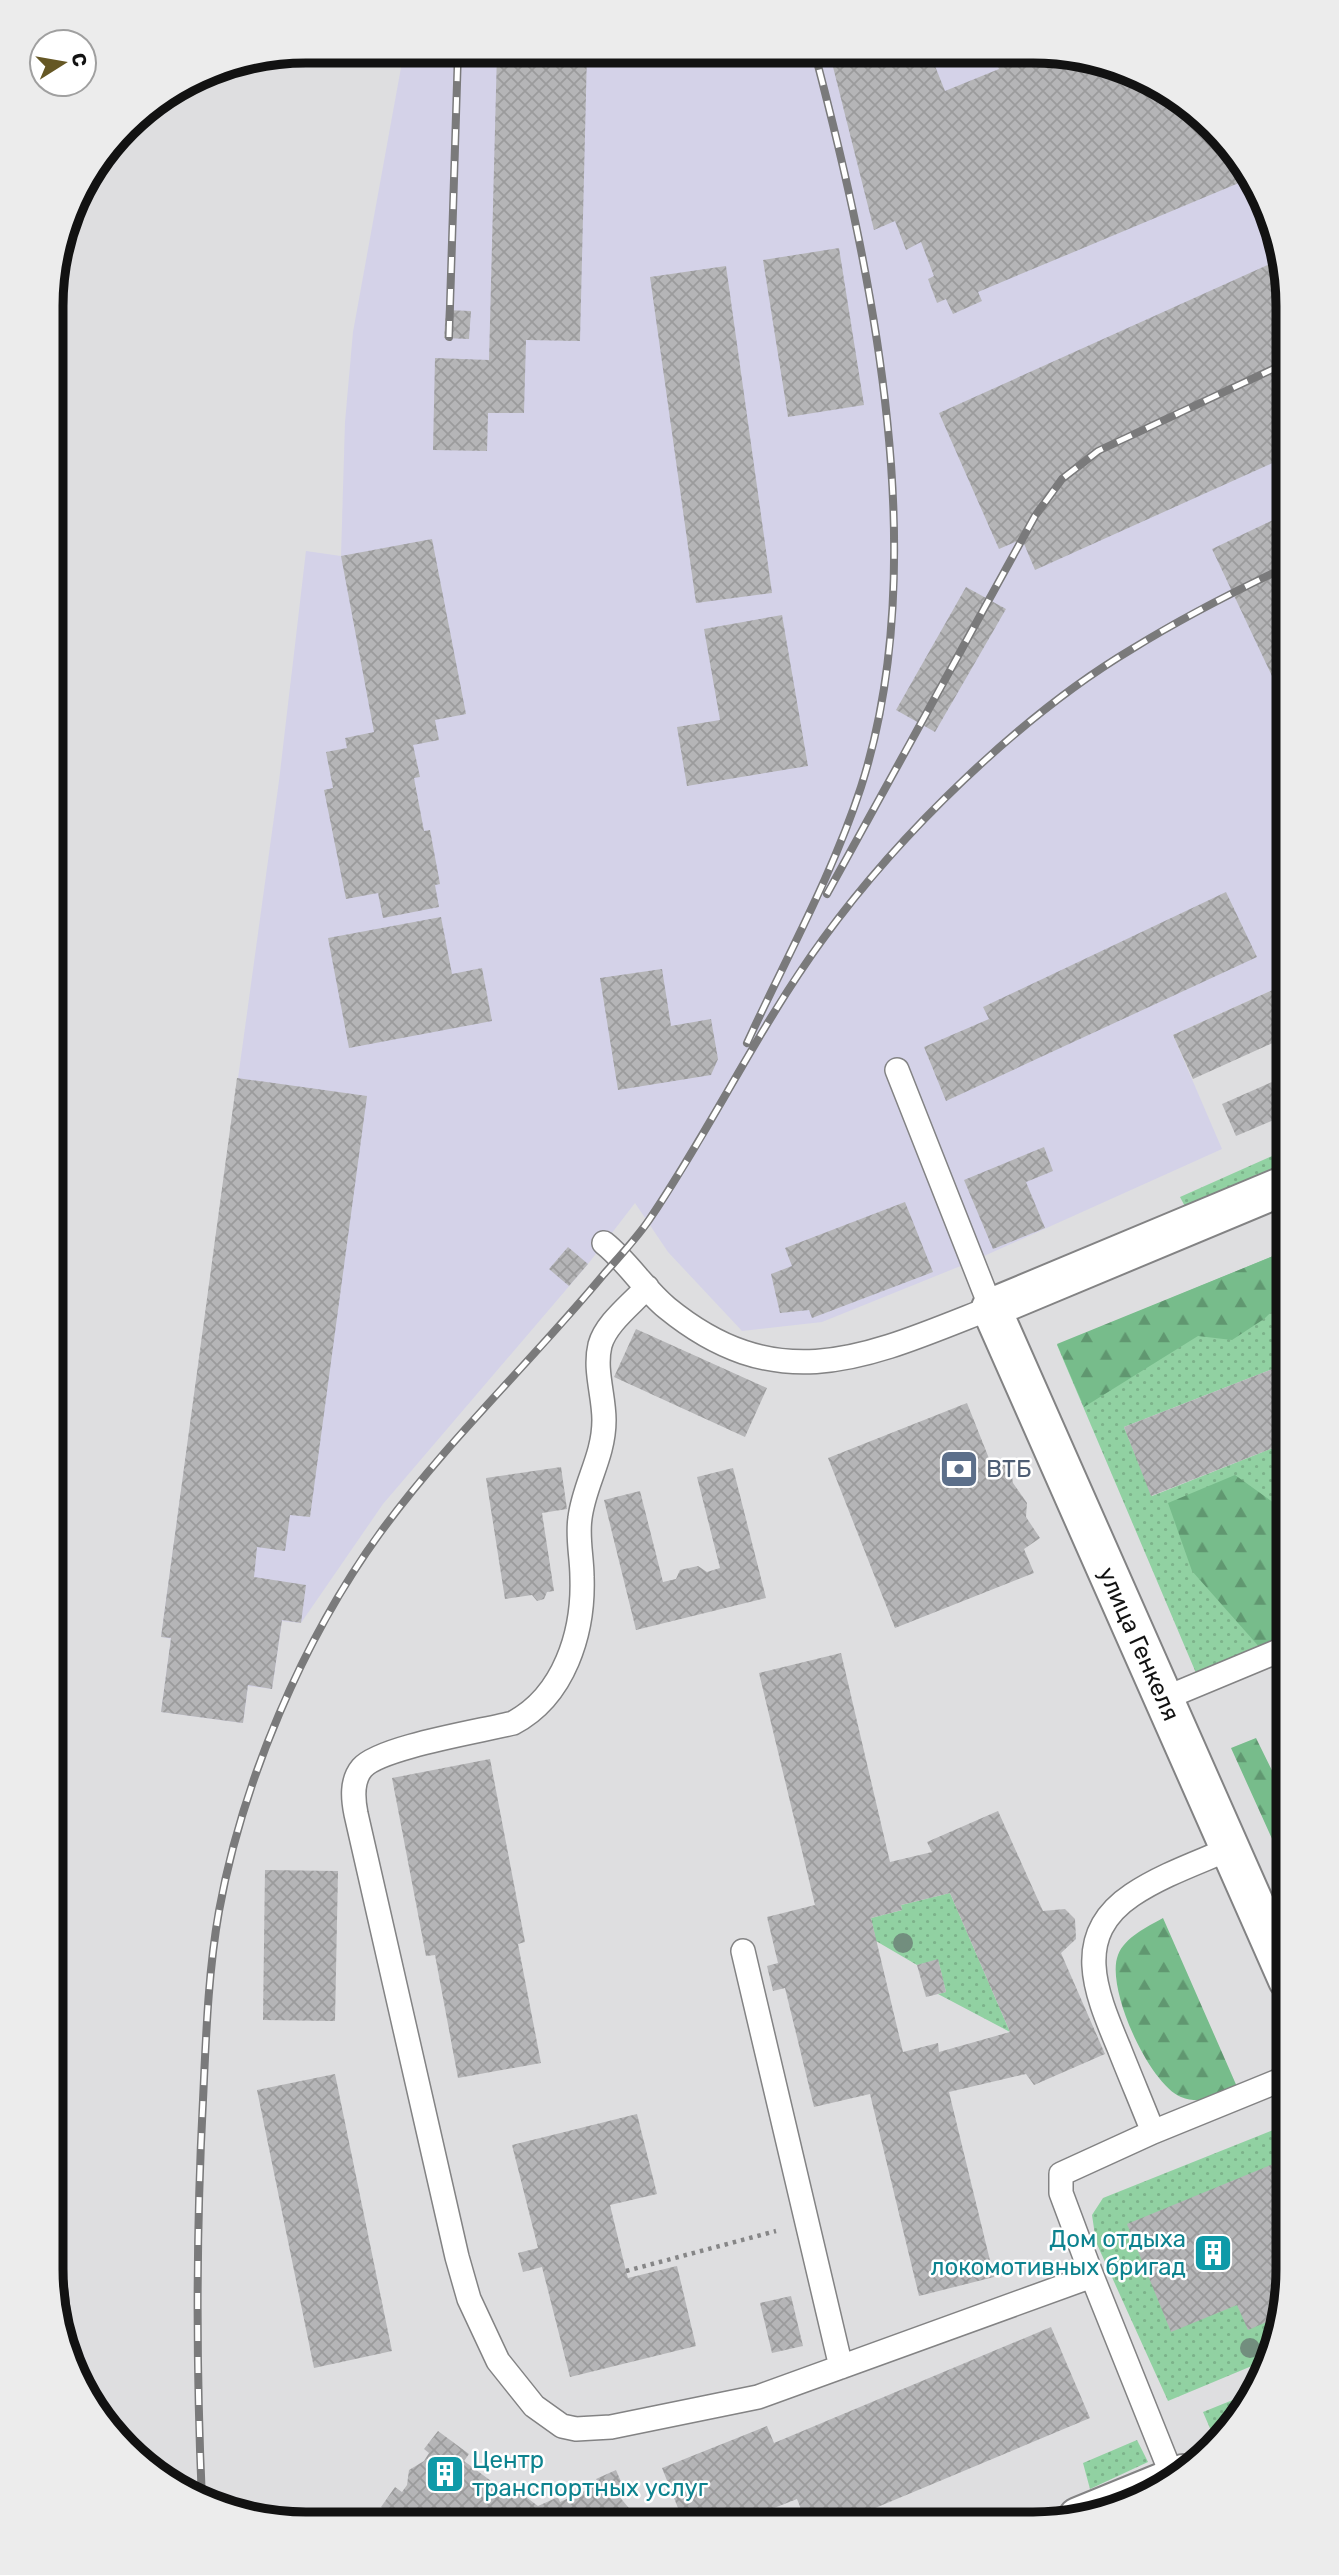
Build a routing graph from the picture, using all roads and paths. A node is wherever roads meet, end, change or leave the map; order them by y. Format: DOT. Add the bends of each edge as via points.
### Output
graph roads {
  1 [pos="897,1070"];
  2 [pos="1276,1189"];
  3 [pos="604,1243"];
  4 [pos="647,1287"];
  5 [pos="991,1308"];
  6 [pos="1275,1652"];
  7 [pos="1163,1699"];
  8 [pos="1229,1849"];
  9 [pos="743,1951"];
  10 [pos="1275,1952"];
  11 [pos="1275,2082"];
  12 [pos="1153,2132"];
  13 [pos="807,2222"];
  14 [pos="626,2271"];
  15 [pos="1092,2276"];
  16 [pos="841,2367"];
  17 [pos="1174,2467"];
  1 -- 5 [label="lane"];
  2 -- 5 [label="street"];
  3 -- 4 [label="lane"];
  4 -- 5 [label="lane" via="666,1307 719,1342 775,1362 803,1363 885,1350"];
  4 -- 16 [label="lane" via="601,1343 604,1420 601,1453 580,1518 580,1613 552,1692 513,1723 370,1761 357,1776 354,1800 457,2257 482,2330 519,2390 562,2426 591,2429 758,2397"];
  5 -- 7 [label="street, улица Генкеля"];
  6 -- 7 [label="lane"];
  7 -- 8 [label="street, улица Генкеля"];
  8 -- 10 [label="street, улица Генкеля"];
  8 -- 12 [label="lane" via="1132,1895 1108,1917 1096,1942 1093,1958 1098,1998"];
  9 -- 13 [label="lane"];
  11 -- 12 [label="lane"];
  12 -- 15 [label="lane" via="1061,2174 1061,2193"];
  13 -- 14 [label="path"];
  13 -- 16 [label="lane"];
  15 -- 16 [label="lane"];
  15 -- 17 [label="lane"];
}
